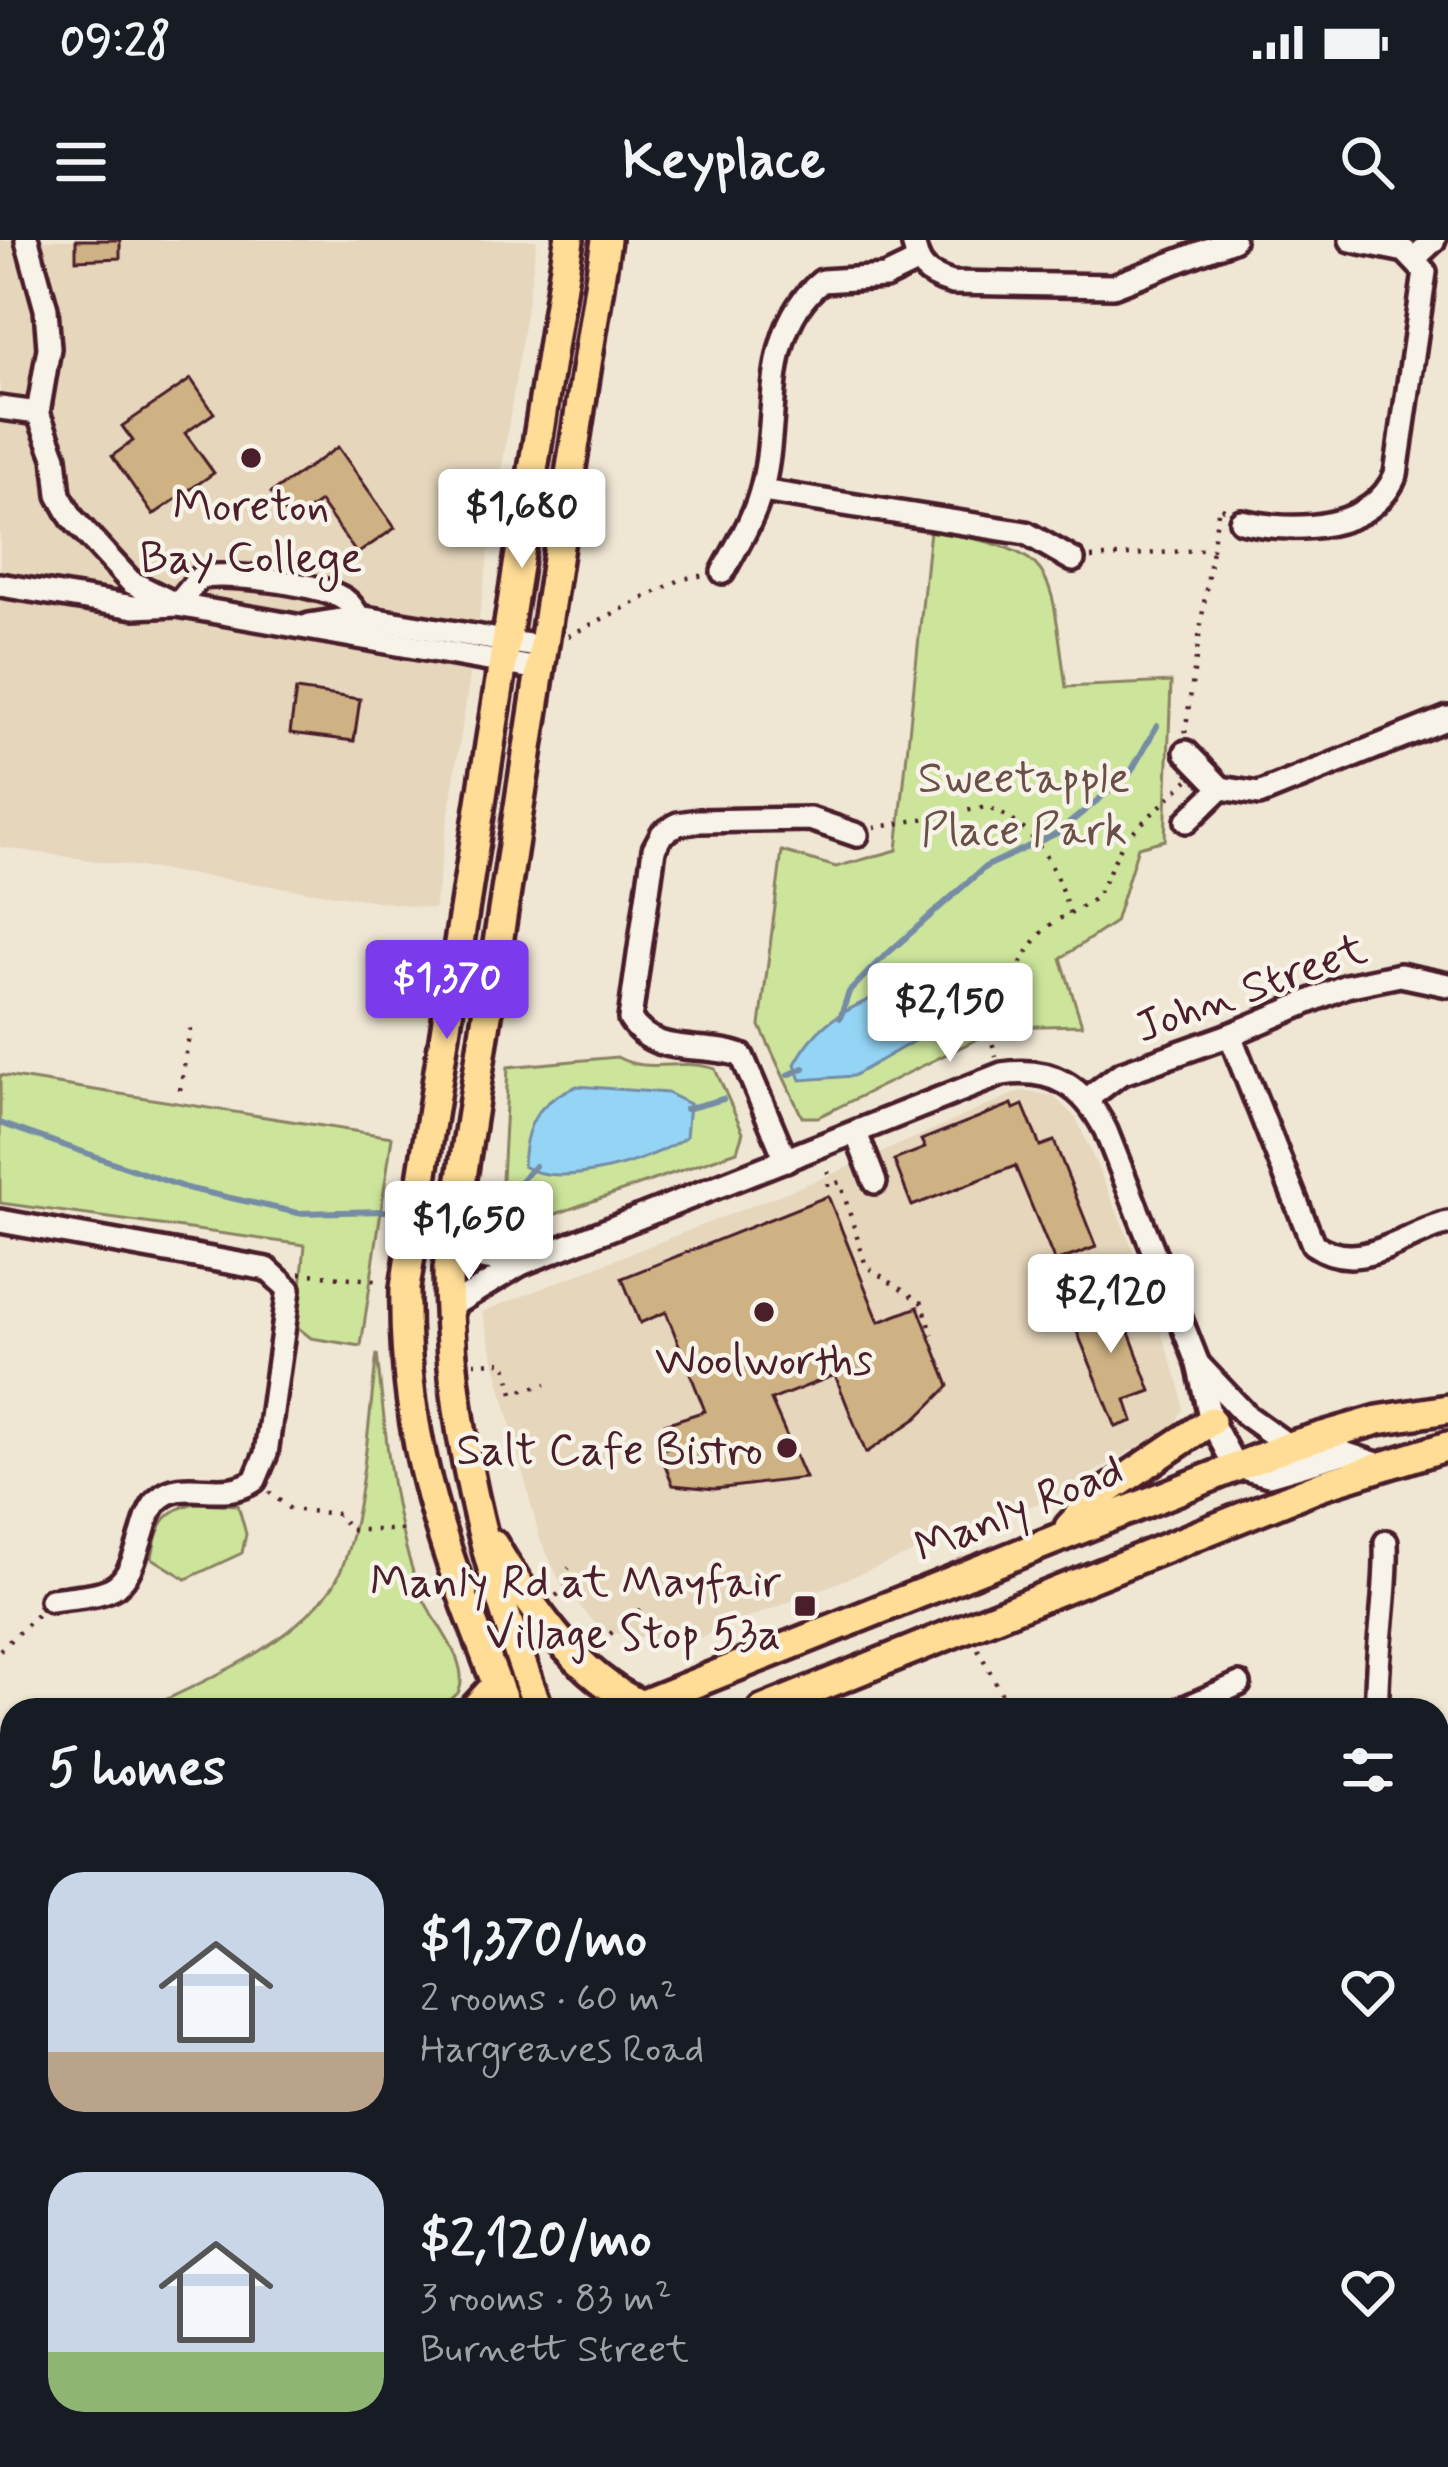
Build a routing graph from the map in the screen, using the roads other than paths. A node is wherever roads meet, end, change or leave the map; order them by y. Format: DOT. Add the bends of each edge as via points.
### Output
graph roads {
  1 [pos="27,240"];
  2 [pos="568,240"];
  3 [pos="606,240"];
  4 [pos="1233,240"];
  5 [pos="1351,240"];
  6 [pos="1434,240"];
  7 [pos="915,251"];
  8 [pos="1417,257"];
  9 [pos="0,408"];
  10 [pos="38,413"];
  11 [pos="762,491"];
  12 [pos="1241,521"];
  13 [pos="1073,560"];
  14 [pos="723,572"];
  15 [pos="0,585"];
  16 [pos="177,605"];
  17 [pos="359,617"];
  18 [pos="308,625"];
  19 [pos="549,651"];
  20 [pos="504,652"];
  21 [pos="1448,718"];
  22 [pos="1186,752"];
  23 [pos="1221,788"];
  24 [pos="1187,821"];
  25 [pos="857,835"];
  26 [pos="1448,985"];
  27 [pos="1230,1035"];
  28 [pos="1087,1099"];
  29 [pos="856,1133"];
  30 [pos="786,1160"];
  31 [pos="875,1182"];
  32 [pos="0,1221"];
  33 [pos="1448,1223"];
  34 [pos="451,1229"];
  35 [pos="521,1264"];
  36 [pos="448,1308"];
  37 [pos="1198,1364"];
  38 [pos="1448,1409"];
  39 [pos="1211,1421"];
  40 [pos="1289,1446"];
  41 [pos="1448,1446"];
  42 [pos="1377,1464"];
  43 [pos="1235,1466"];
  44 [pos="478,1520"];
  45 [pos="1062,1535"];
  46 [pos="1386,1543"];
  47 [pos="51,1600"];
  48 [pos="1239,1684"];
  49 [pos="502,1697"];
  50 [pos="544,1698"];
  51 [pos="622,1698"];
  52 [pos="657,1698"];
  53 [pos="792,1698"];
  54 [pos="1207,1698"];
  55 [pos="1377,1698"];
  1 -- 10 [label="street" via="49,347"];
  2 -- 20 [label="main road"];
  3 -- 19 [label="main road"];
  4 -- 7 [label="street" via="1099,287 952,283 931,276"];
  5 -- 8 [label="street"];
  6 -- 8 [label="street"];
  7 -- 11 [label="street" via="885,277 822,280 804,300 778,363"];
  8 -- 12 [label="street" via="1426,280 1390,489 1353,518 1277,529"];
  9 -- 10 [label="street"];
  10 -- 16 [label="street" via="71,518 130,582"];
  11 -- 13 [label="street" via="1026,533"];
  11 -- 14 [label="street"];
  15 -- 16 [label="street" via="134,607"];
  16 -- 17 [label="street" via="199,578 220,575 338,596"];
  16 -- 18 [label="street"];
  17 -- 18 [label="street"];
  17 -- 20 [label="street"];
  18 -- 20 [label="street" via="348,639"];
  19 -- 20 [label="street"];
  19 -- 34 [label="main road"];
  20 -- 49 [label="main road" via="410,1247 404,1334 428,1502"];
  21 -- 23 [label="street" via="1258,794"];
  22 -- 23 [label="street"];
  23 -- 24 [label="street"];
  25 -- 30 [label="street" via="810,819 699,821 678,824 654,849 630,1019 660,1046 719,1047 742,1056"];
  26 -- 27 [label="street, John Street" via="1400,975 1346,986"];
  27 -- 28 [label="street, John Street" via="1120,1074"];
  27 -- 33 [label="street" via="1313,1244 1331,1256 1359,1258"];
  28 -- 29 [label="street" via="1047,1073 1002,1074"];
  28 -- 37 [label="street"];
  29 -- 30 [label="street"];
  29 -- 31 [label="street"];
  30 -- 35 [label="street"];
  32 -- 47 [label="street" via="267,1269 283,1278 290,1301 255,1480 225,1494 160,1496 131,1575 119,1586"];
  34 -- 35 [label="street" via="482,1258"];
  34 -- 36 [label="main road"];
  35 -- 36 [label="street"];
  36 -- 44 [label="main road"];
  37 -- 39 [label="street"];
  37 -- 40 [label="street"];
  38 -- 40 [label="main road, Manly Road"];
  39 -- 43 [label="street"];
  39 -- 45 [label="main road" via="1096,1498"];
  40 -- 43 [label="main road, Manly Road"];
  41 -- 42 [label="main road, Manly Road"];
  42 -- 43 [label="street" via="1344,1453 1270,1475"];
  42 -- 53 [label="main road, Manly Road"];
  43 -- 45 [label="main road, Manly Road"];
  44 -- 50 [label="main road" via="498,1604"];
  44 -- 51 [label="main road" via="521,1591"];
  45 -- 52 [label="main road, Manly Road"];
  46 -- 55 [label="street"];
  48 -- 54 [label="street"];
}
